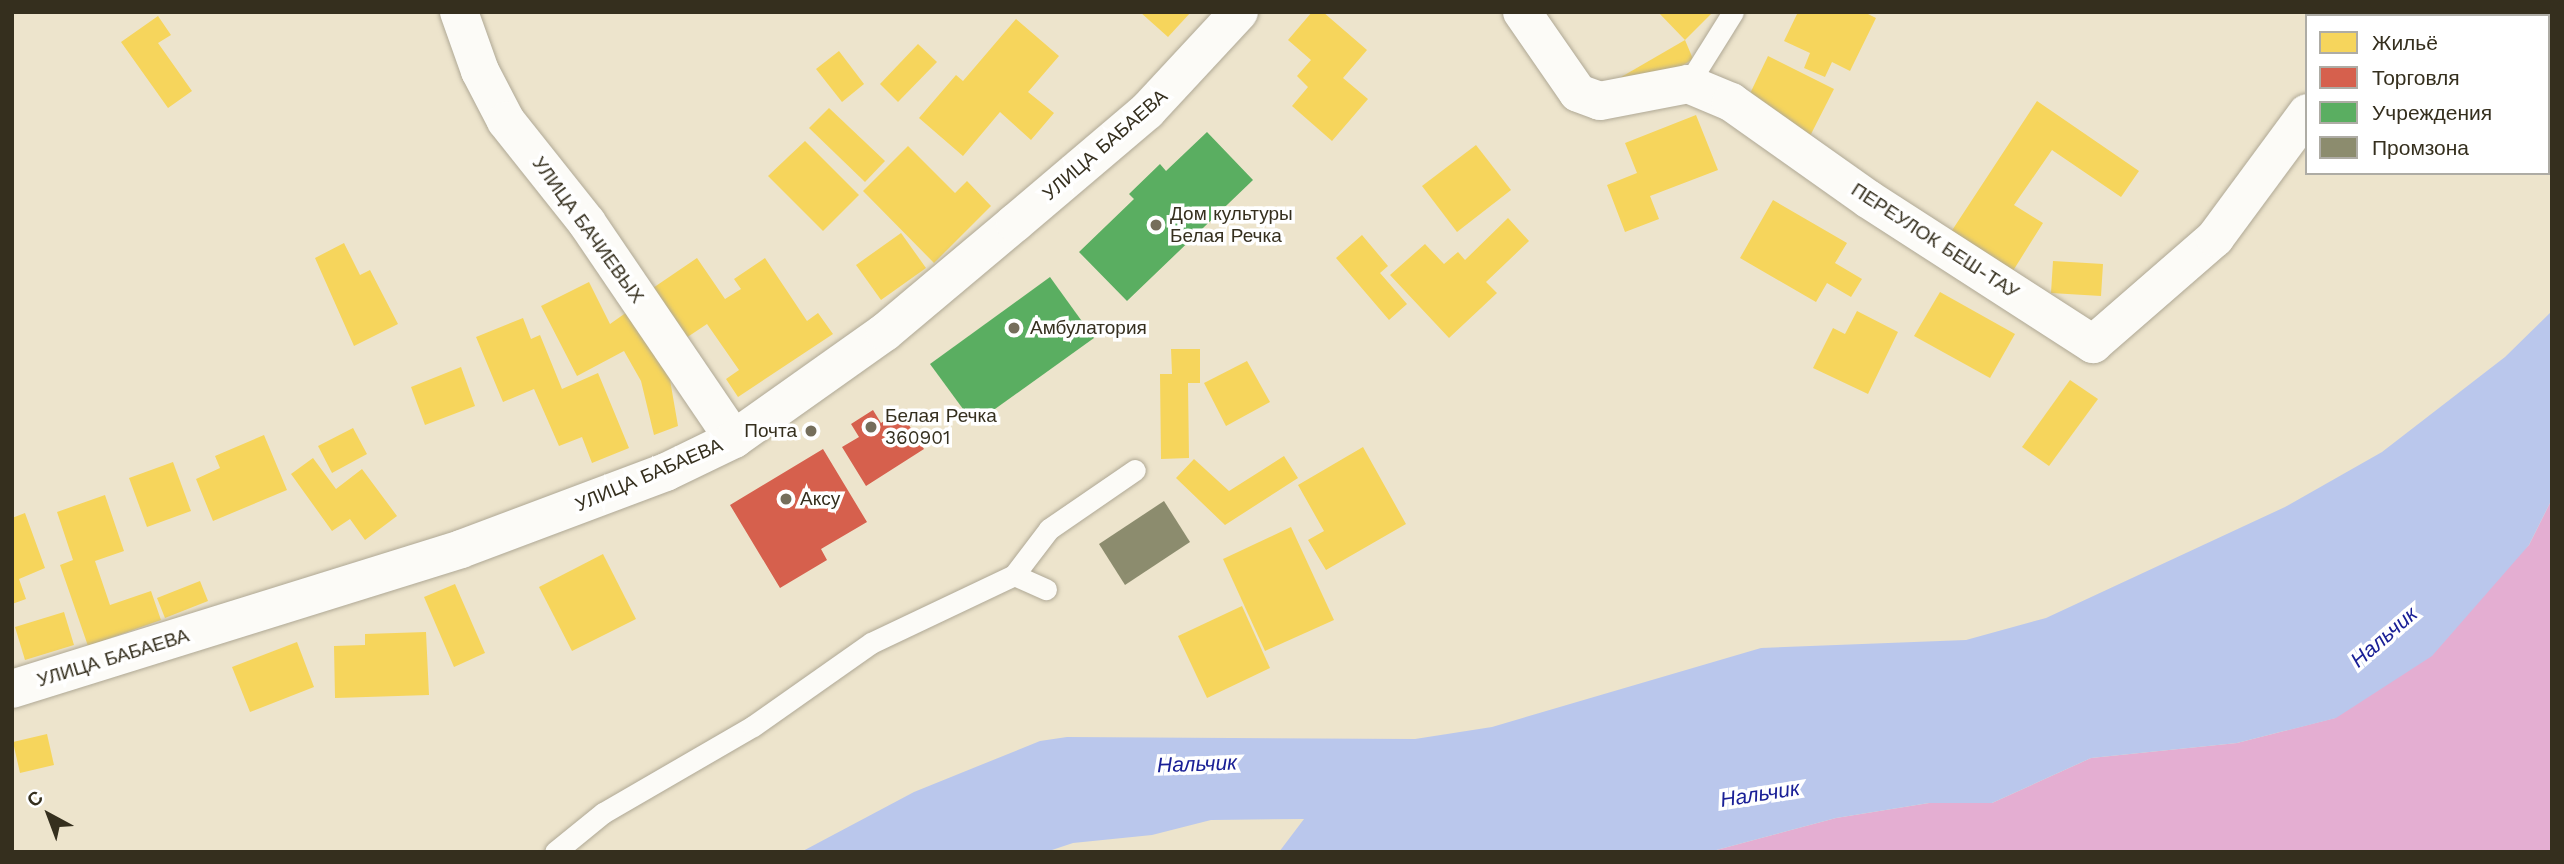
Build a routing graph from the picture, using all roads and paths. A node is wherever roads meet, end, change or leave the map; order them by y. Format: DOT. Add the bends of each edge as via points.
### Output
graph roads {
  1 [pos="459,12"];
  2 [pos="1239,12"];
  3 [pos="1521,12"];
  4 [pos="1733,12"];
  5 [pos="1688,84"];
  6 [pos="2305,116"];
  7 [pos="734,439"];
  8 [pos="1135,470"];
  9 [pos="1014,575"];
  10 [pos="1046,589"];
  11 [pos="12,689"];
  12 [pos="555,852"];
  1 -- 7 [label="street, УЛИЦА БАЧИЕВЫХ" via="480,71 506,121 587,223"];
  2 -- 7 [label="street, УЛИЦА БАБАЕВА" via="1147,111 1015,223 867,346"];
  3 -- 5 [label="street" via="1566,81 1588,99 1637,96"];
  4 -- 5 [label="lane"];
  5 -- 6 [label="street, ПЕРЕУЛОК БЕШ-ТАУ" via="1731,102 1868,199 2093,344 2215,238"];
  7 -- 11 [label="street, УЛИЦА БАБАЕВА" via="666,472 461,549"];
  8 -- 9 [label="lane" via="1049,529"];
  9 -- 10 [label="lane"];
  9 -- 12 [label="lane" via="871,643 753,726 603,813"];
}
